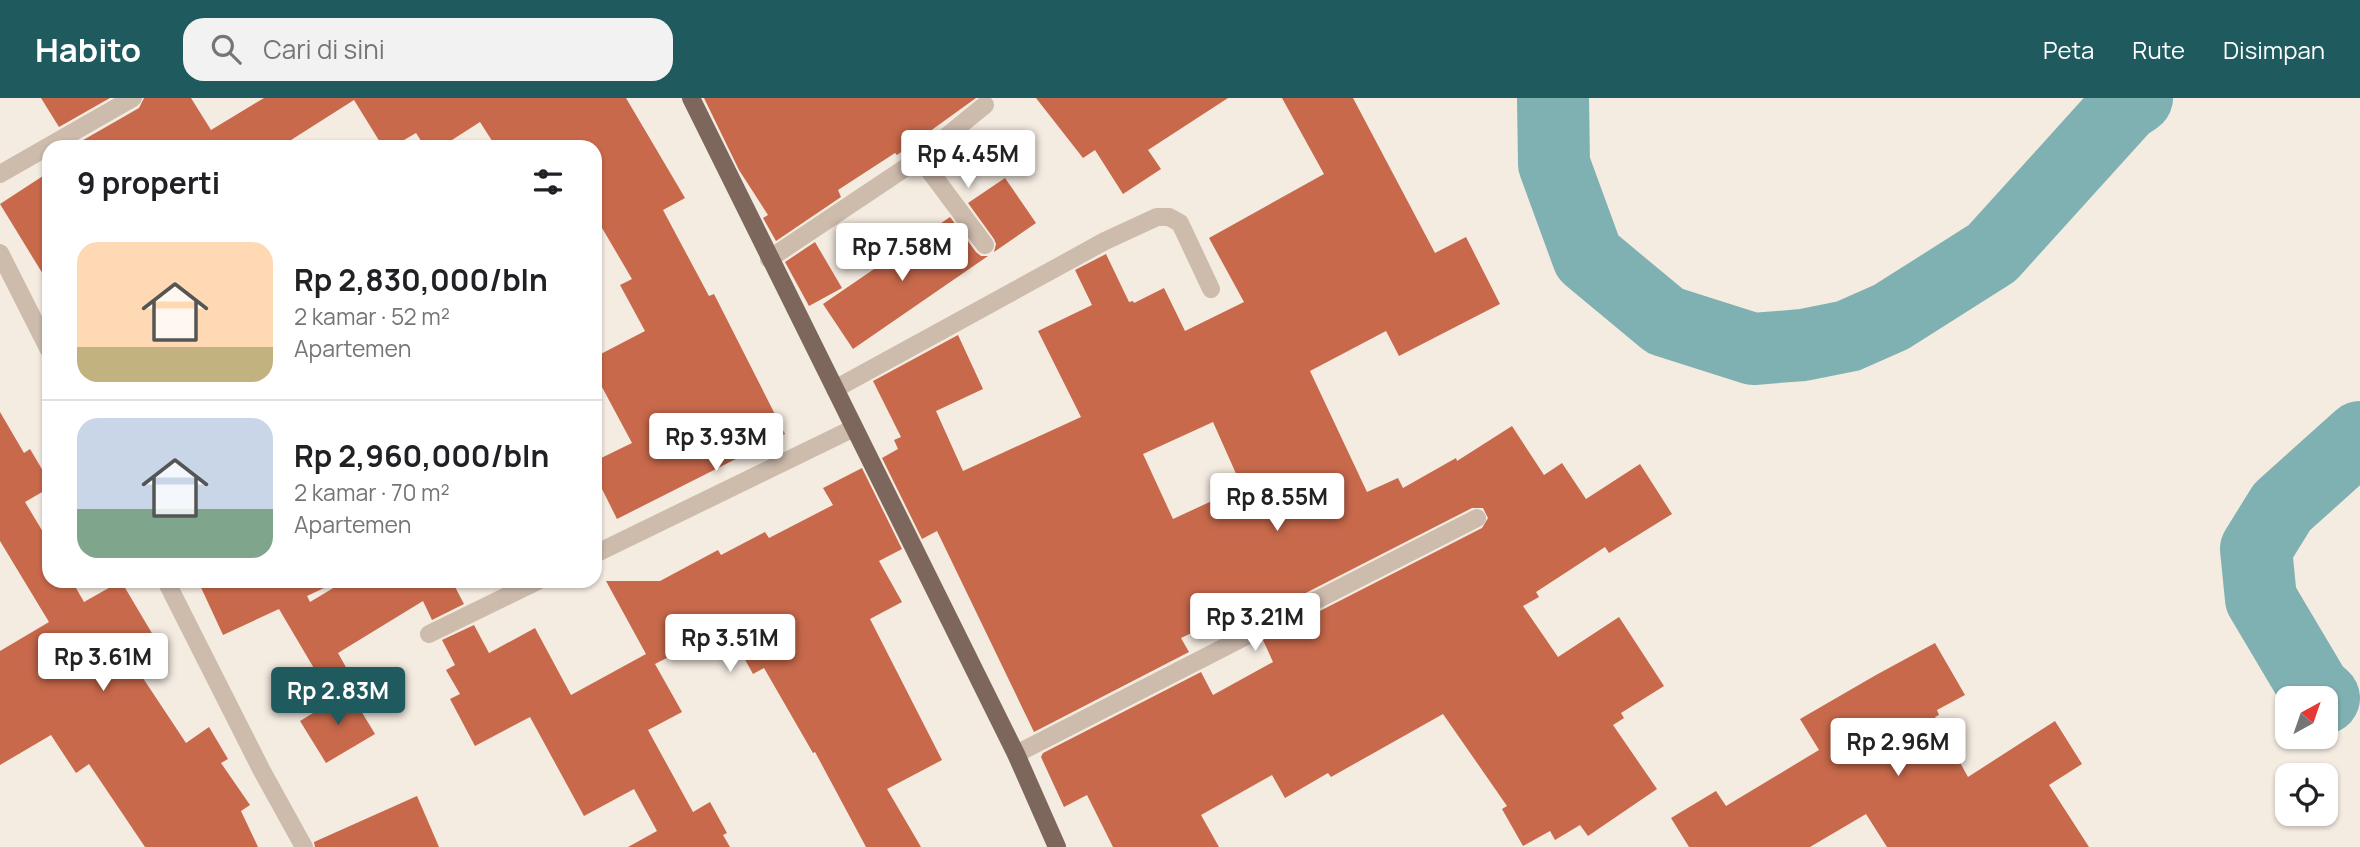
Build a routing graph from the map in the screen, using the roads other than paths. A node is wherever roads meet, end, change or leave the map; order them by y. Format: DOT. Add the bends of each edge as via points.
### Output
graph roads {
  1 [pos="133,98"];
  2 [pos="691,98"];
  3 [pos="985,105"];
  4 [pos="60,140"];
  5 [pos="42,150"];
  6 [pos="920,158"];
  7 [pos="0,174"];
  8 [pos="985,245"];
  9 [pos="0,253"];
  10 [pos="769,259"];
  11 [pos="1212,289"];
  12 [pos="42,336"];
  13 [pos="835,389"];
  14 [pos="854,428"];
  15 [pos="1477,518"];
  16 [pos="602,551"];
  17 [pos="170,588"];
  18 [pos="524,588"];
  19 [pos="429,634"];
  20 [pos="1016,754"];
  21 [pos="304,847"];
  22 [pos="1057,847"];
  1 -- 4 [label="street"];
  2 -- 10 [label="main road"];
  3 -- 6 [label="street"];
  5 -- 7 [label="street"];
  6 -- 8 [label="street"];
  6 -- 10 [label="street"];
  9 -- 12 [label="street"];
  10 -- 13 [label="main road"];
  11 -- 13 [label="street" via="1180,223 1157,217"];
  13 -- 14 [label="main road"];
  14 -- 16 [label="street"];
  14 -- 20 [label="main road"];
  15 -- 20 [label="street"];
  17 -- 21 [label="street"];
  18 -- 19 [label="street"];
  20 -- 22 [label="main road"];
}
